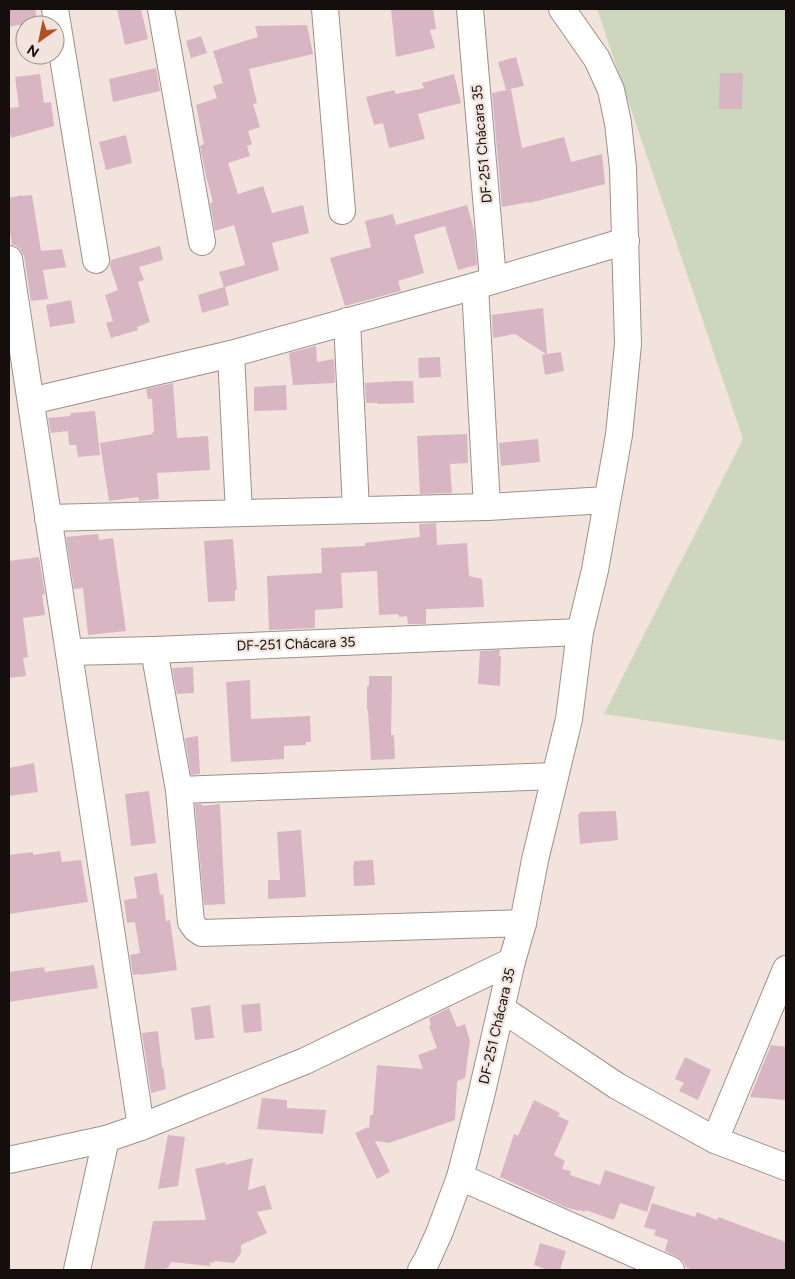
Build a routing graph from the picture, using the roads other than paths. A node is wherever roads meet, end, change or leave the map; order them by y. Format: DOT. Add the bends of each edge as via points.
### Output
graph roads {
  1 [pos="55,9"];
  2 [pos="162,9"];
  3 [pos="325,9"];
  4 [pos="470,9"];
  5 [pos="562,9"];
  6 [pos="342,211"];
  7 [pos="626,241"];
  8 [pos="202,242"];
  9 [pos="9,259"];
  10 [pos="96,260"];
  11 [pos="484,283"];
  12 [pos="13,308"];
  13 [pos="347,322"];
  14 [pos="231,354"];
  15 [pos="30,401"];
  16 [pos="607,500"];
  17 [pos="487,506"];
  18 [pos="356,510"];
  19 [pos="239,513"];
  20 [pos="48,518"];
  21 [pos="580,632"];
  22 [pos="154,650"];
  23 [pos="69,652"];
  24 [pos="555,776"];
  25 [pos="179,790"];
  26 [pos="523,923"];
  27 [pos="512,961"];
  28 [pos="786,970"];
  29 [pos="502,1009"];
  30 [pos="141,1127"];
  31 [pos="106,1138"];
  32 [pos="715,1140"];
  33 [pos="9,1160"];
  34 [pos="786,1167"];
  35 [pos="460,1177"];
  36 [pos="77,1270"];
  37 [pos="421,1270"];
  38 [pos="671,1270"];
  1 -- 10 [label="street"];
  2 -- 8 [label="street"];
  3 -- 6 [label="street"];
  4 -- 11 [label="street, DF-251 Chácara 35"];
  5 -- 7 [label="street, DF-251 Chácara 35" via="597,59 611,90 624,168"];
  7 -- 11 [label="street"];
  7 -- 16 [label="street, DF-251 Chácara 35" via="628,344 619,435"];
  9 -- 12 [label="street"];
  11 -- 13 [label="street"];
  11 -- 17 [label="street, DF-251 Chácara 35"];
  12 -- 15 [label="street"];
  13 -- 14 [label="street"];
  13 -- 18 [label="street"];
  14 -- 15 [label="street"];
  14 -- 19 [label="street"];
  15 -- 20 [label="street"];
  16 -- 17 [label="street"];
  16 -- 21 [label="street, DF-251 Chácara 35"];
  17 -- 18 [label="street"];
  18 -- 19 [label="street"];
  19 -- 20 [label="street"];
  20 -- 23 [label="street"];
  21 -- 22 [label="street, DF-251 Chácara 35"];
  21 -- 24 [label="street, DF-251 Chácara 35" via="569,719"];
  22 -- 23 [label="street, DF-251 Chácara 35"];
  22 -- 25 [label="street"];
  23 -- 30 [label="street"];
  24 -- 25 [label="street"];
  24 -- 26 [label="street, DF-251 Chácara 35"];
  25 -- 26 [label="street" via="191,922 202,933"];
  26 -- 27 [label="street, DF-251 Chácara 35"];
  27 -- 29 [label="street, DF-251 Chácara 35"];
  27 -- 30 [label="street" via="305,1061"];
  28 -- 32 [label="street"];
  29 -- 32 [label="street" via="617,1086"];
  29 -- 35 [label="street, DF-251 Chácara 35"];
  30 -- 31 [label="street"];
  31 -- 33 [label="street"];
  31 -- 36 [label="street"];
  32 -- 34 [label="street"];
  35 -- 37 [label="street, DF-251 Chácara 35"];
  35 -- 38 [label="street"];
}
